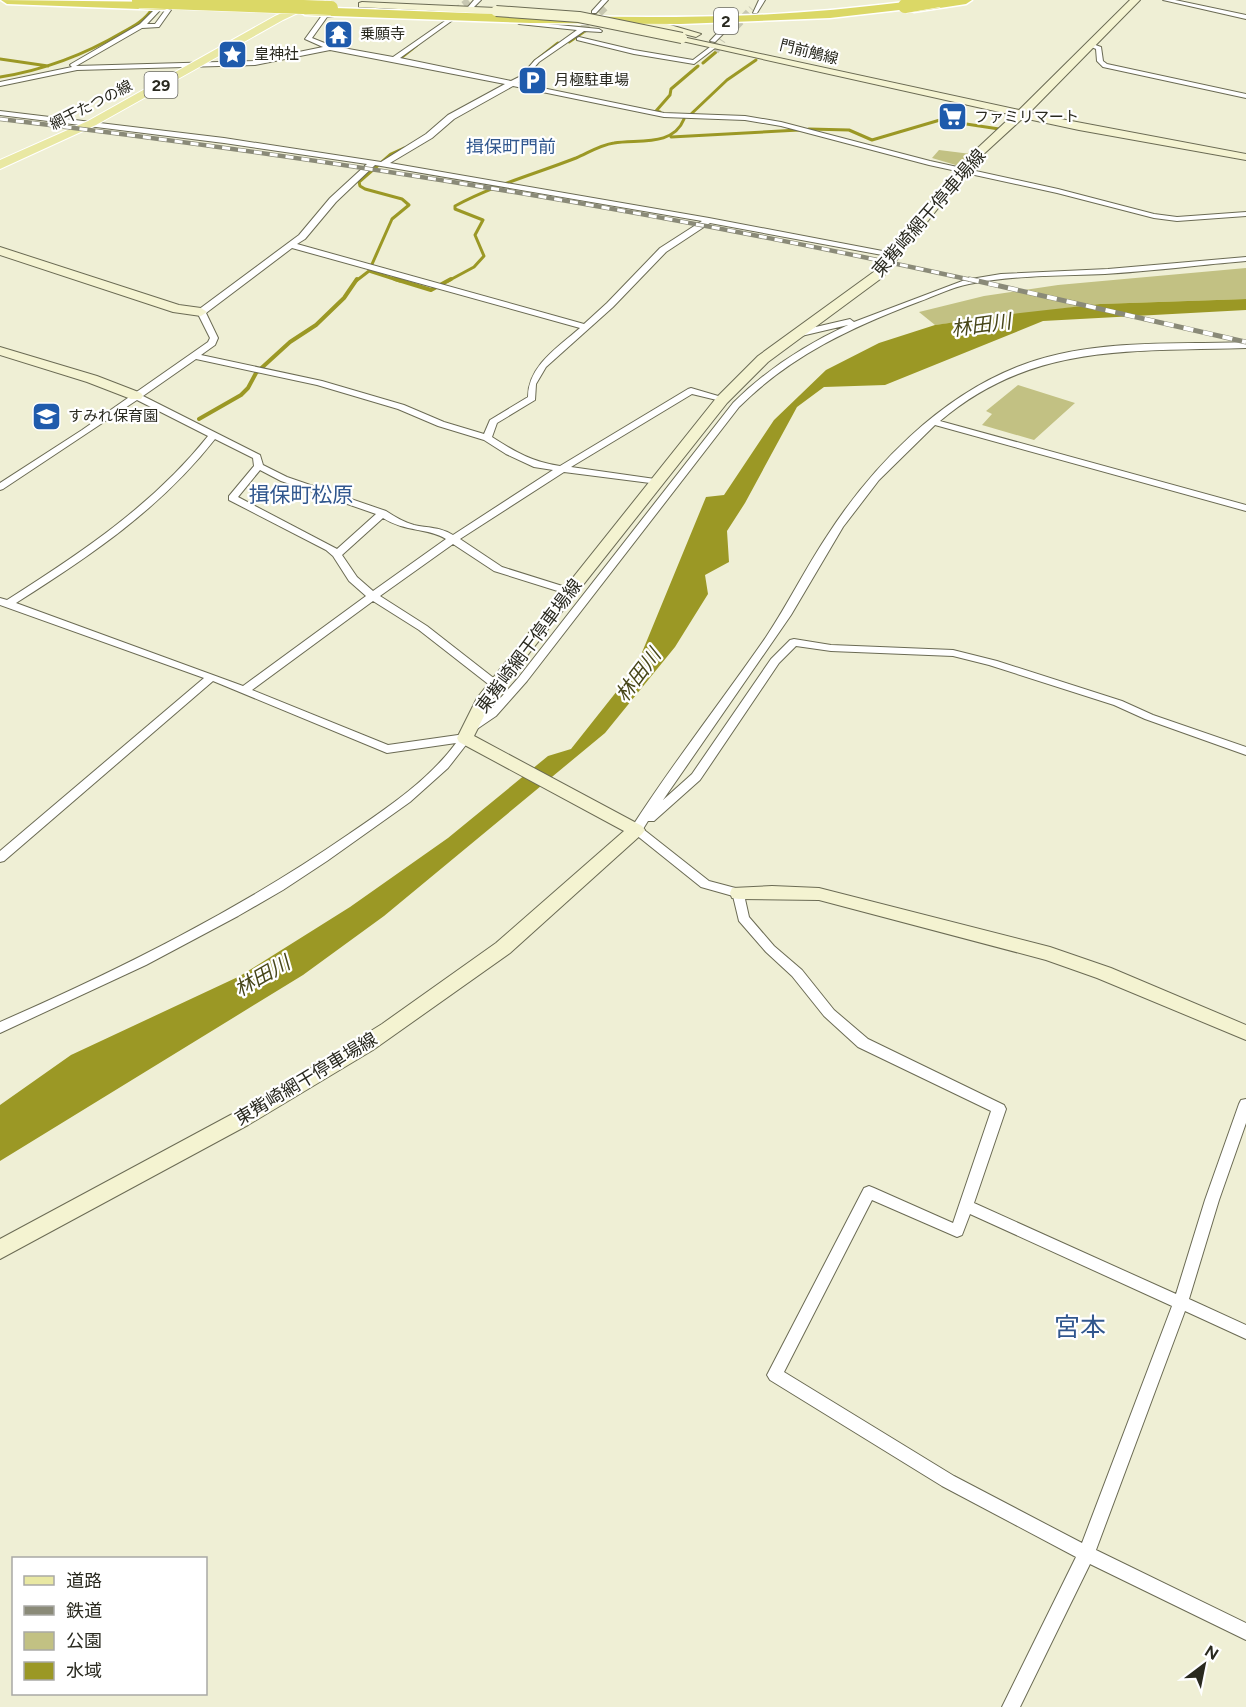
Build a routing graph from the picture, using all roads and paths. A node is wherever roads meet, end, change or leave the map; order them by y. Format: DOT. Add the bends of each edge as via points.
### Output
graph roads {
  1 [pos="98,0"];
  2 [pos="224,0"];
  3 [pos="387,0"];
  4 [pos="401,0"];
  5 [pos="762,0"];
  6 [pos="939,0"];
  7 [pos="966,0"];
  8 [pos="1135,0"];
  9 [pos="1166,0"];
  10 [pos="4,2"];
  11 [pos="316,2"];
  12 [pos="472,2"];
  13 [pos="252,3"];
  14 [pos="904,3"];
  15 [pos="362,5"];
  16 [pos="163,8"];
  17 [pos="751,8"];
  18 [pos="297,10"];
  19 [pos="328,12"];
  20 [pos="602,12"];
  21 [pos="377,14"];
  22 [pos="674,14"];
  23 [pos="491,16"];
  24 [pos="1246,17"];
  25 [pos="450,18"];
  26 [pos="619,27"];
  27 [pos="734,28"];
  28 [pos="582,30"];
  29 [pos="703,31"];
  30 [pos="683,34"];
  31 [pos="579,39"];
  32 [pos="716,45"];
  33 [pos="1090,45"];
  34 [pos="330,48"];
  35 [pos="555,49"];
  36 [pos="394,59"];
  37 [pos="199,64"];
  38 [pos="801,66"];
  39 [pos="61,71"];
  40 [pos="827,72"];
  41 [pos="512,83"];
  42 [pos="0,84"];
  43 [pos="1246,96"];
  44 [pos="0,113"];
  45 [pos="1021,115"];
  46 [pos="92,123"];
  47 [pos="1246,157"];
  48 [pos="379,163"];
  49 [pos="0,165"];
  50 [pos="961,171"];
  51 [pos="1246,214"];
  52 [pos="709,220"];
  53 [pos="291,245"];
  54 [pos="0,251"];
  55 [pos="893,255"];
  56 [pos="1246,259"];
  57 [pos="201,312"];
  58 [pos="872,317"];
  59 [pos="586,327"];
  60 [pos="792,336"];
  61 [pos="1246,345"];
  62 [pos="0,351"];
  63 [pos="195,356"];
  64 [pos="136,396"];
  65 [pos="722,400"];
  66 [pos="933,422"];
  67 [pos="213,435"];
  68 [pos="487,438"];
  69 [pos="259,466"];
  70 [pos="563,468"];
  71 [pos="655,482"];
  72 [pos="0,487"];
  73 [pos="1246,508"];
  74 [pos="383,513"];
  75 [pos="455,539"];
  76 [pos="337,554"];
  77 [pos="568,591"];
  78 [pos="375,597"];
  79 [pos="4,603"];
  80 [pos="212,677"];
  81 [pos="495,685"];
  82 [pos="243,691"];
  83 [pos="467,733"];
  84 [pos="1246,751"];
  85 [pos="636,830"];
  86 [pos="0,858"];
  87 [pos="739,893"];
  88 [pos="0,1028"];
  89 [pos="1246,1033"];
  90 [pos="1246,1104"];
  91 [pos="967,1206"];
  92 [pos="0,1250"];
  93 [pos="1181,1302"];
  94 [pos="1246,1332"];
  95 [pos="1086,1554"];
  96 [pos="1246,1632"];
  97 [pos="1011,1707"];
  1 -- 19 [label="highway, 2, bridge"];
  2 -- 13 [label="highway, 2"];
  3 -- 15 [label="highway"];
  4 -- 12 [label="highway"];
  5 -- 17 [label="street"];
  6 -- 14 [label="highway, 2, bridge"];
  7 -- 14 [label="highway"];
  8 -- 33 [label="main road, 東觜崎網干停車場線"];
  9 -- 24 [label="street"];
  10 -- 16 [label="highway, 2"];
  11 -- 13 [label="highway, 2"];
  11 -- 15 [label="highway, 2"];
  11 -- 18 [label="main road, 網干たつの線 / 29"];
  12 -- 15 [label="highway, 2"];
  12 -- 20 [label="highway, 2"];
  13 -- 16 [label="highway, 2"];
  13 -- 18 [label="highway, 2"];
  14 -- 17 [label="highway"];
  14 -- 20 [label="highway, 2" via="836,15 762,20 684,22"];
  14 -- 22 [label="highway, 2" via="790,14"];
  14 -- 29 [label="highway" via="826,19"];
  15 -- 23 [label="main road, 門前鵤線"];
  16 -- 39 [label="street" via="141,26"];
  17 -- 20 [label="highway"];
  17 -- 22 [label="highway"];
  18 -- 21 [label="highway, 2"];
  18 -- 37 [label="main road, 網干たつの線 / 29"];
  19 -- 20 [label="highway, 2"];
  19 -- 21 [label="street"];
  19 -- 34 [label="street" via="308,39"];
  20 -- 22 [label="highway, 2"];
  20 -- 23 [label="street"];
  20 -- 23 [label="highway, 2" via="546,20"];
  20 -- 26 [label="highway"];
  20 -- 31 [label="street"];
  21 -- 25 [label="highway, 2"];
  23 -- 25 [label="highway, 2"];
  23 -- 30 [label="main road, 門前鵤線, bridge" via="579,17"];
  25 -- 36 [label="street"];
  26 -- 30 [label="highway"];
  26 -- 32 [label="main road"];
  27 -- 32 [label="street"];
  28 -- 35 [label="street"];
  29 -- 30 [label="highway"];
  29 -- 32 [label="main road"];
  30 -- 38 [label="main road, 門前鵤線"];
  31 -- 32 [label="street" via="694,62 701,61"];
  31 -- 35 [label="street"];
  32 -- 38 [label="main road"];
  32 -- 40 [label="main road" via="785,58"];
  33 -- 43 [label="street" via="1099,48 1100,61 1105,66"];
  33 -- 45 [label="main road, 東觜崎網干停車場線"];
  34 -- 36 [label="street"];
  34 -- 37 [label="street" via="255,63"];
  35 -- 41 [label="street"];
  36 -- 41 [label="street"];
  37 -- 39 [label="street"];
  37 -- 46 [label="main road, 網干たつの線 / 29"];
  38 -- 40 [label="main road, 門前鵤線"];
  39 -- 42 [label="street"];
  40 -- 45 [label="main road, 門前鵤線"];
  41 -- 48 [label="street"];
  41 -- 50 [label="street" via="664,115 758,119"];
  44 -- 46 [label="street"];
  45 -- 47 [label="main road, 門前鵤線"];
  45 -- 50 [label="main road, 東觜崎網干停車場線"];
  46 -- 48 [label="street"];
  46 -- 49 [label="main road, 網干たつの線 / 29"];
  48 -- 52 [label="street"];
  48 -- 53 [label="street" via="333,200 312,227"];
  50 -- 51 [label="street" via="1164,218"];
  50 -- 55 [label="main road, 東觜崎網干停車場線"];
  52 -- 55 [label="street"];
  52 -- 59 [label="street" via="663,250"];
  53 -- 57 [label="street"];
  53 -- 59 [label="street"];
  54 -- 57 [label="main road" via="177,309"];
  55 -- 60 [label="main road, 東觜崎網干停車場線" via="879,274"];
  56 -- 58 [label="street" via="1002,276 965,282"];
  57 -- 63 [label="street" via="214,338"];
  58 -- 60 [label="street"];
  58 -- 83 [label="street" via="782,365 736,405 523,679 492,714"];
  59 -- 68 [label="street" via="542,366 532,384 532,398 493,422"];
  60 -- 65 [label="main road, 東觜崎網干停車場線"];
  61 -- 66 [label="street" via="1142,348 1050,360 992,381 963,397"];
  62 -- 64 [label="main road"];
  63 -- 64 [label="street"];
  63 -- 68 [label="street" via="319,383"];
  64 -- 67 [label="street"];
  64 -- 72 [label="street"];
  65 -- 70 [label="street" via="690,391"];
  65 -- 71 [label="main road, 東觜崎網干停車場線"];
  66 -- 73 [label="street"];
  66 -- 85 [label="street" via="877,477 838,527 787,613"];
  67 -- 69 [label="street" via="257,458"];
  67 -- 79 [label="street" via="184,473 109,537"];
  68 -- 70 [label="street" via="537,465"];
  69 -- 74 [label="street" via="284,479"];
  69 -- 76 [label="street" via="232,498"];
  70 -- 71 [label="street"];
  70 -- 75 [label="street"];
  71 -- 77 [label="main road, 東觜崎網干停車場線"];
  74 -- 75 [label="street" via="403,524"];
  74 -- 76 [label="street"];
  75 -- 77 [label="street" via="498,569"];
  75 -- 78 [label="street"];
  76 -- 78 [label="street" via="353,579"];
  77 -- 81 [label="main road, 東觜崎網干停車場線"];
  78 -- 81 [label="street" via="423,628"];
  78 -- 82 [label="street"];
  79 -- 80 [label="street"];
  80 -- 82 [label="street"];
  80 -- 86 [label="street"];
  81 -- 83 [label="main road, 東觜崎網干停車場線"];
  82 -- 83 [label="street" via="387,749"];
  83 -- 85 [label="main road"];
  83 -- 88 [label="street" via="455,753 414,794 267,894"];
  84 -- 85 [label="street" via="1118,703 953,653 831,648 794,642 775,661 696,777"];
  85 -- 87 [label="street" via="705,884"];
  85 -- 92 [label="main road, 東觜崎網干停車場線" via="504,947 320,1074"];
  87 -- 89 [label="main road" via="819,894 1050,954"];
  87 -- 91 [label="street" via="743,918 797,973 829,1013 863,1043 999,1109"];
  90 -- 93 [label="street"];
  91 -- 93 [label="street"];
  91 -- 95 [label="street" via="957,1231 869,1192 775,1375 948,1481"];
  93 -- 94 [label="street"];
  93 -- 95 [label="street"];
  95 -- 96 [label="street"];
  95 -- 97 [label="street"];
}
